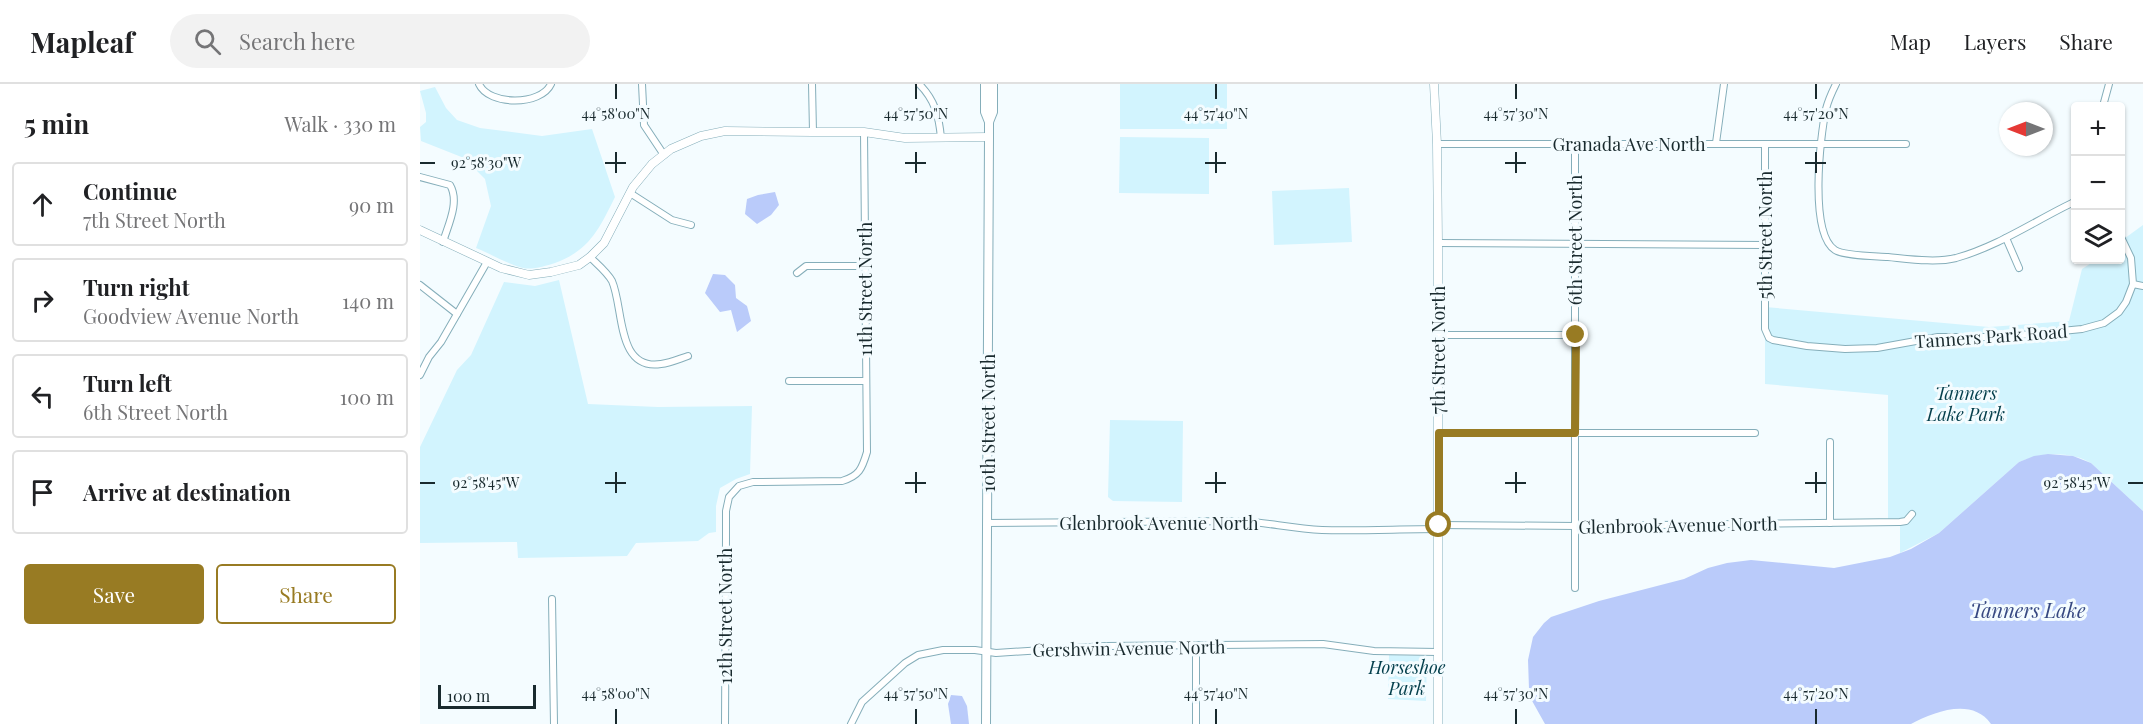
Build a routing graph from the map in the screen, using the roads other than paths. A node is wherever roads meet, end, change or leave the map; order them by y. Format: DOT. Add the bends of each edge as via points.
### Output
graph roads {
  1 [pos="479,84"];
  2 [pos="551,84"];
  3 [pos="642,84"];
  4 [pos="812,84"];
  5 [pos="919,84"];
  6 [pos="985,84"];
  7 [pos="993,84"];
  8 [pos="1434,84"];
  9 [pos="1724,84"];
  10 [pos="1836,84"];
  11 [pos="2109,84"];
  12 [pos="2104,102"];
  13 [pos="989,122"];
  14 [pos="813,132"];
  15 [pos="864,132"];
  16 [pos="989,137"];
  17 [pos="941,138"];
  18 [pos="1716,143"];
  19 [pos="1822,143"];
  20 [pos="1437,144"];
  21 [pos="1575,144"];
  22 [pos="1765,144"];
  23 [pos="1906,144"];
  24 [pos="664,155"];
  25 [pos="420,177"];
  26 [pos="630,193"];
  27 [pos="2071,204"];
  28 [pos="691,225"];
  29 [pos="420,230"];
  30 [pos="2006,238"];
  31 [pos="443,242"];
  32 [pos="1437,243"];
  33 [pos="1576,244"];
  34 [pos="2125,244"];
  35 [pos="1765,245"];
  36 [pos="590,257"];
  37 [pos="487,262"];
  38 [pos="864,266"];
  39 [pos="2019,267"];
  40 [pos="797,273"];
  41 [pos="2133,284"];
  42 [pos="420,285"];
  43 [pos="2143,286"];
  44 [pos="458,314"];
  45 [pos="1765,326"];
  46 [pos="1438,335"];
  47 [pos="1576,335"];
  48 [pos="688,356"];
  49 [pos="420,375"];
  50 [pos="789,381"];
  51 [pos="866,381"];
  52 [pos="1439,433"];
  53 [pos="1575,433"];
  54 [pos="1755,434"];
  55 [pos="1830,442"];
  56 [pos="727,507"];
  57 [pos="1912,514"];
  58 [pos="987,523"];
  59 [pos="1830,523"];
  60 [pos="1576,526"];
  61 [pos="1439,527"];
  62 [pos="1575,588"];
  63 [pos="552,599"];
  64 [pos="1196,646"];
  65 [pos="986,652"];
  66 [pos="1438,652"];
  67 [pos="554,724"];
  68 [pos="725,724"];
  69 [pos="851,724"];
  70 [pos="986,724"];
  71 [pos="1196,724"];
  72 [pos="1438,724"];
  1 -- 2 [label="street" via="491,97 524,100 537,98"];
  3 -- 24 [label="street" via="644,125"];
  4 -- 14 [label="street"];
  5 -- 17 [label="street" via="939,114"];
  6 -- 13 [label="main road, 10th Street North"];
  7 -- 13 [label="main road, 10th Street North"];
  8 -- 20 [label="street, 7th Street North"];
  9 -- 18 [label="street"];
  10 -- 19 [label="street" via="1826,109"];
  11 -- 12 [label="street"];
  13 -- 16 [label="main road, 10th Street North"];
  14 -- 15 [label="street"];
  14 -- 24 [label="street" via="725,131 701,136"];
  15 -- 17 [label="street"];
  15 -- 38 [label="street, 11th Street North"];
  16 -- 17 [label="street"];
  16 -- 58 [label="main road, 10th Street North"];
  18 -- 21 [label="street, Granada Ave North"];
  18 -- 22 [label="street, Granada Ave North"];
  19 -- 22 [label="street, Granada Ave North"];
  19 -- 23 [label="street, Granada Ave North"];
  19 -- 30 [label="street" via="1817,196 1827,243 1837,252 1954,259"];
  20 -- 21 [label="street, Granada Ave North"];
  20 -- 32 [label="street, 7th Street North"];
  21 -- 33 [label="street, 6th Street North"];
  22 -- 35 [label="street, 5th Street North"];
  24 -- 26 [label="street"];
  25 -- 31 [label="street" via="450,185 454,191 455,203"];
  26 -- 28 [label="street" via="672,220"];
  26 -- 36 [label="street" via="604,243"];
  27 -- 30 [label="street"];
  29 -- 31 [label="street"];
  30 -- 39 [label="street"];
  31 -- 37 [label="street"];
  32 -- 33 [label="street"];
  32 -- 46 [label="street, 7th Street North"];
  33 -- 35 [label="street"];
  33 -- 47 [label="street, 6th Street North"];
  34 -- 41 [label="street" via="2131,258"];
  35 -- 45 [label="street, 5th Street North"];
  36 -- 37 [label="street" via="579,265 529,275"];
  36 -- 48 [label="street" via="612,281 628,349 636,358 647,364 661,364"];
  37 -- 44 [label="street"];
  38 -- 40 [label="street" via="806,266"];
  38 -- 51 [label="street, 11th Street North"];
  41 -- 43 [label="street"];
  41 -- 45 [label="street, Tanners Park Road" via="2119,312 2104,323 2082,329 1938,338 1845,349 1773,340"];
  42 -- 44 [label="street"];
  44 -- 49 [label="street"];
  46 -- 47 [label="street"];
  46 -- 52 [label="street, 7th Street North"];
  47 -- 53 [label="street, 6th Street North"];
  50 -- 51 [label="street"];
  51 -- 56 [label="street, 11th Street North" via="867,446 862,468 855,477 842,481 753,482 739,486"];
  52 -- 53 [label="street"];
  52 -- 61 [label="street, 7th Street North"];
  53 -- 54 [label="street"];
  53 -- 60 [label="street, 6th Street North"];
  55 -- 59 [label="street"];
  56 -- 68 [label="street, 12th Street North"];
  57 -- 59 [label="street, Glenbrook Avenue North" via="1902,522"];
  58 -- 61 [label="street, Glenbrook Avenue North" via="1243,521 1323,530"];
  58 -- 65 [label="main road, 10th Street North"];
  59 -- 60 [label="street, Glenbrook Avenue North"];
  60 -- 61 [label="street, Glenbrook Avenue North"];
  60 -- 62 [label="street, 6th Street North"];
  61 -- 66 [label="street, 7th Street North"];
  63 -- 67 [label="street"];
  64 -- 65 [label="street, Gershwin Avenue North"];
  64 -- 66 [label="street, Gershwin Avenue North" via="1323,644 1374,651"];
  64 -- 71 [label="street"];
  65 -- 69 [label="street, Gershwin Avenue North" via="943,650 918,655 862,702"];
  65 -- 70 [label="main road, 10th Street North"];
  66 -- 72 [label="street, 7th Street North"];
}
